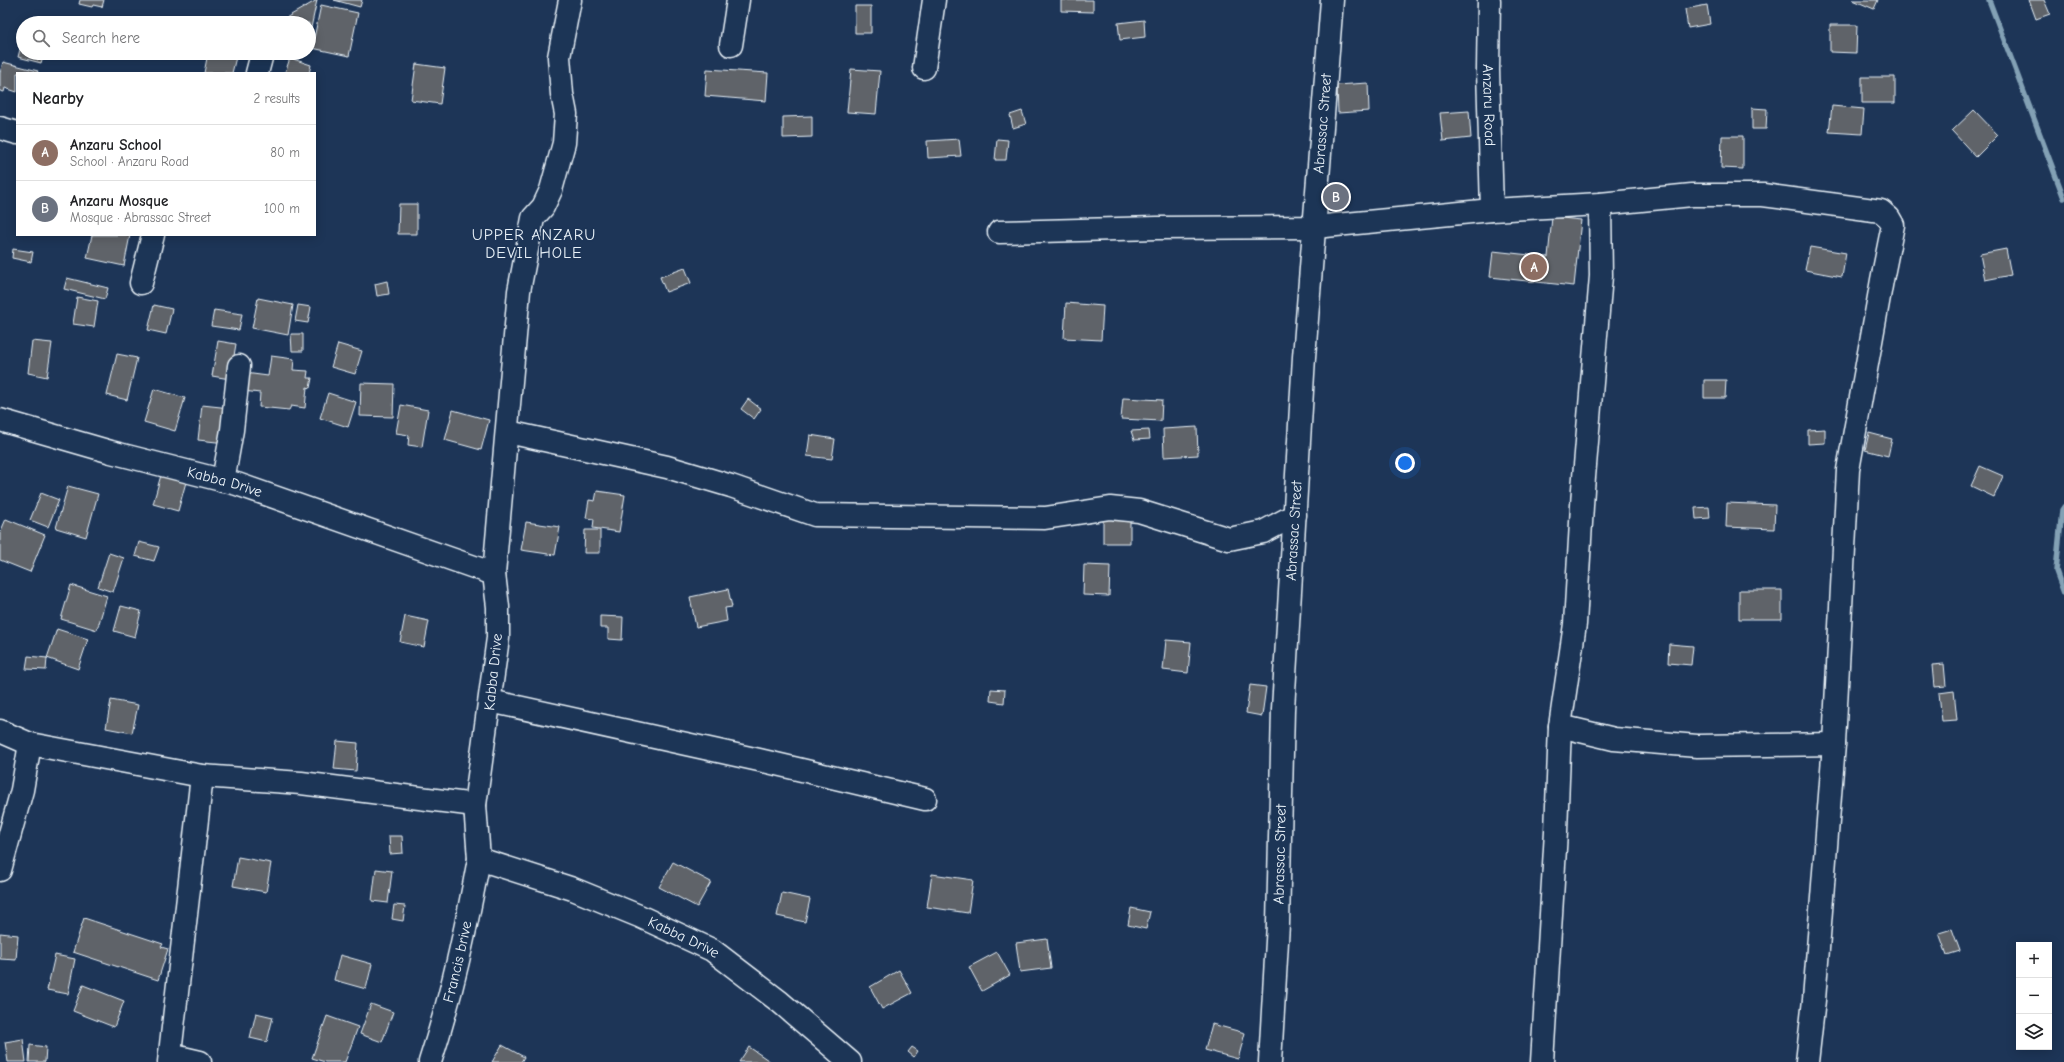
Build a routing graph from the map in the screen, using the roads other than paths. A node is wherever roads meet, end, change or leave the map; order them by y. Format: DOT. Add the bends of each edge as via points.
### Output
graph roads {
  1 [pos="570,0"];
  2 [pos="738,0"];
  3 [pos="934,0"];
  4 [pos="1332,0"];
  5 [pos="1489,0"];
  6 [pos="731,45"];
  7 [pos="924,68"];
  8 [pos="0,128"];
  9 [pos="16,133"];
  10 [pos="1600,204"];
  11 [pos="1492,210"];
  12 [pos="1315,227"];
  13 [pos="1000,232"];
  14 [pos="153,236"];
  15 [pos="141,283"];
  16 [pos="239,366"];
  17 [pos="0,420"];
  18 [pos="508,432"];
  19 [pos="223,481"];
  20 [pos="1294,515"];
  21 [pos="494,574"];
  22 [pos="490,701"];
  23 [pos="1560,726"];
  24 [pos="0,730"];
  25 [pos="30,744"];
  26 [pos="1834,744"];
  27 [pos="202,776"];
  28 [pos="925,799"];
  29 [pos="475,806"];
  30 [pos="479,859"];
  31 [pos="0,870"];
  32 [pos="169,1059"];
  33 [pos="200,1062"];
  34 [pos="430,1062"];
  35 [pos="850,1062"];
  36 [pos="1270,1062"];
  37 [pos="1542,1062"];
  38 [pos="1807,1062"];
  1 -- 18 [label="street" via="558,57 566,114 564,143 551,190 543,207 533,218 520,284"];
  2 -- 6 [label="street"];
  3 -- 7 [label="street"];
  4 -- 12 [label="street, Abrassac Street"];
  5 -- 11 [label="street, Anzaru Road"];
  8 -- 9 [label="street"];
  10 -- 11 [label="street"];
  10 -- 23 [label="street" via="1601,276 1583,489 1575,624"];
  10 -- 26 [label="street" via="1692,195 1763,195 1881,211 1893,225 1848,470"];
  11 -- 12 [label="street"];
  12 -- 13 [label="street"];
  12 -- 20 [label="street, Abrassac Street"];
  14 -- 15 [label="street"];
  16 -- 19 [label="street"];
  17 -- 19 [label="street, Kabba Drive"];
  18 -- 20 [label="street" via="667,467 815,515 1045,518 1110,508 1139,511 1229,539 1263,532"];
  18 -- 21 [label="street"];
  19 -- 21 [label="street, Kabba Drive"];
  20 -- 36 [label="street, Abrassac Street" via="1283,709 1278,924"];
  21 -- 22 [label="street, Kabba Drive" via="498,638"];
  22 -- 28 [label="street"];
  22 -- 29 [label="street, Kabba Drive"];
  23 -- 26 [label="street" via="1614,739 1697,746"];
  23 -- 37 [label="street"];
  24 -- 25 [label="street"];
  25 -- 27 [label="street"];
  25 -- 31 [label="street" via="22,790"];
  26 -- 38 [label="street"];
  27 -- 29 [label="street" via="300,782"];
  27 -- 32 [label="street"];
  29 -- 30 [label="street, Kabba Drive"];
  30 -- 34 [label="street, Francis brive" via="462,951"];
  30 -- 35 [label="street, Kabba Drive" via="573,889 712,950 780,1002"];
  32 -- 33 [label="street"];
}
